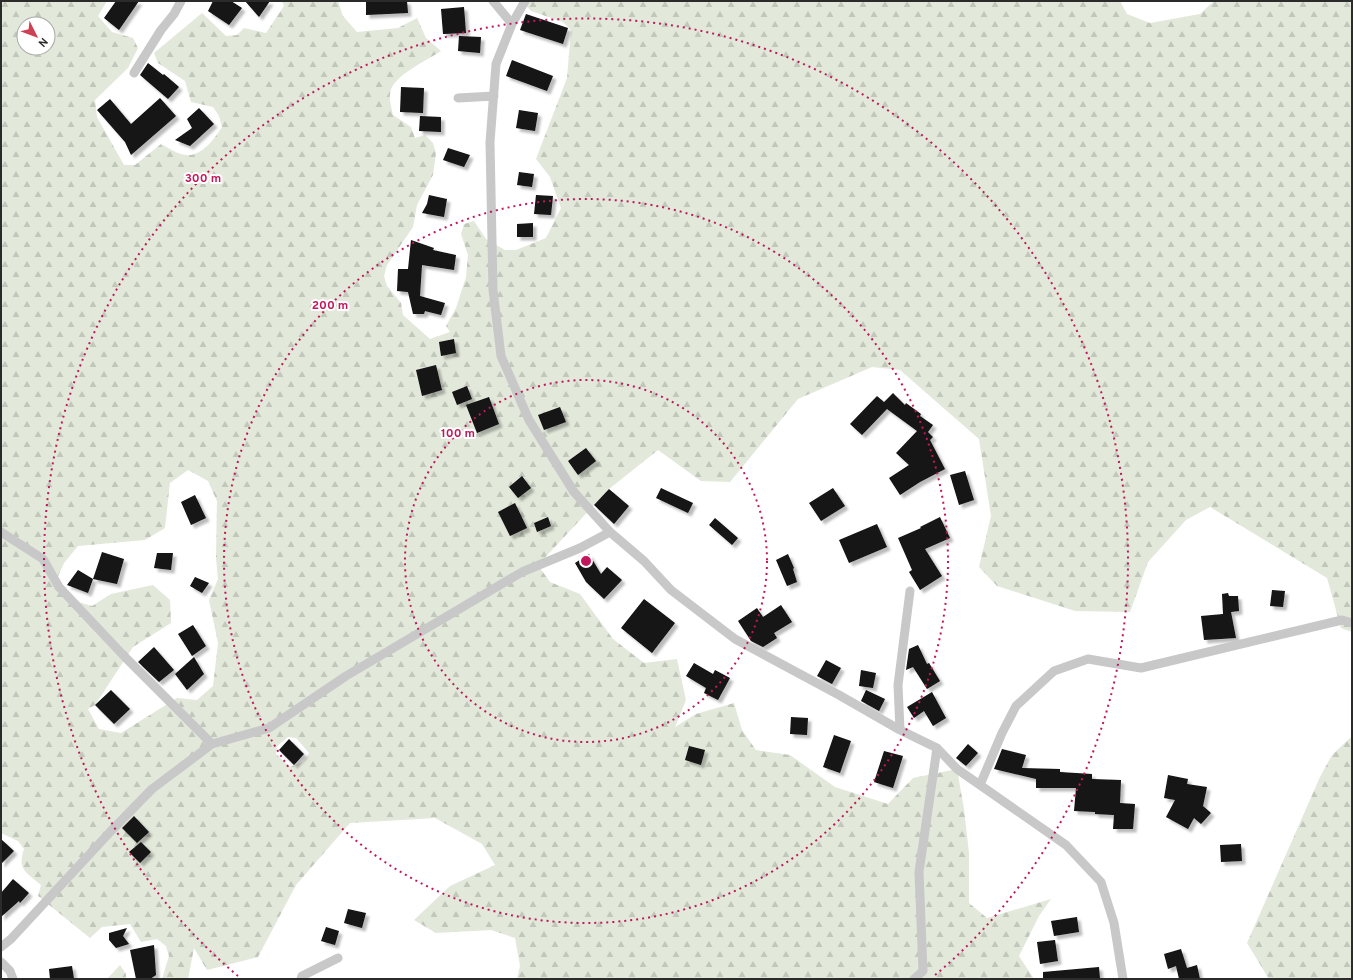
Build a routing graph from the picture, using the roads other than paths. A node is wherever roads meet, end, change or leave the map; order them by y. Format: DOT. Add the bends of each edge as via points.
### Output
graph roads {
  1 [pos="181,1"];
  2 [pos="493,1"];
  3 [pos="525,1"];
  4 [pos="512,24"];
  5 [pos="134,73"];
  6 [pos="494,96"];
  7 [pos="458,98"];
  8 [pos="1,532"];
  9 [pos="610,532"];
  10 [pos="910,591"];
  11 [pos="1352,623"];
  12 [pos="900,730"];
  13 [pos="212,744"];
  14 [pos="937,748"];
  15 [pos="980,785"];
  16 [pos="1,947"];
  17 [pos="338,958"];
  18 [pos="1,962"];
  19 [pos="11,976"];
  20 [pos="301,979"];
  21 [pos="914,979"];
  22 [pos="1123,979"];
  1 -- 5 [label="street"];
  2 -- 4 [label="street"];
  3 -- 4 [label="street"];
  4 -- 6 [label="street" via="496,64"];
  6 -- 7 [label="street"];
  6 -- 9 [label="street" via="490,142 493,290 501,356 529,420 574,492"];
  8 -- 13 [label="street" via="43,559 59,587"];
  9 -- 12 [label="street" via="644,561 671,590 735,639"];
  9 -- 13 [label="street" via="580,548 522,572 346,676 269,728"];
  10 -- 12 [label="street" via="898,685"];
  11 -- 15 [label="street" via="1342,620 1141,668 1088,659 1054,671 1016,706"];
  12 -- 14 [label="street"];
  13 -- 16 [label="street" via="152,789"];
  14 -- 15 [label="street" via="957,769"];
  14 -- 21 [label="street" via="919,872 923,971"];
  15 -- 22 [label="street" via="1066,846 1101,882 1114,923"];
  17 -- 20 [label="street" via="302,976"];
  18 -- 19 [label="street"];
}
